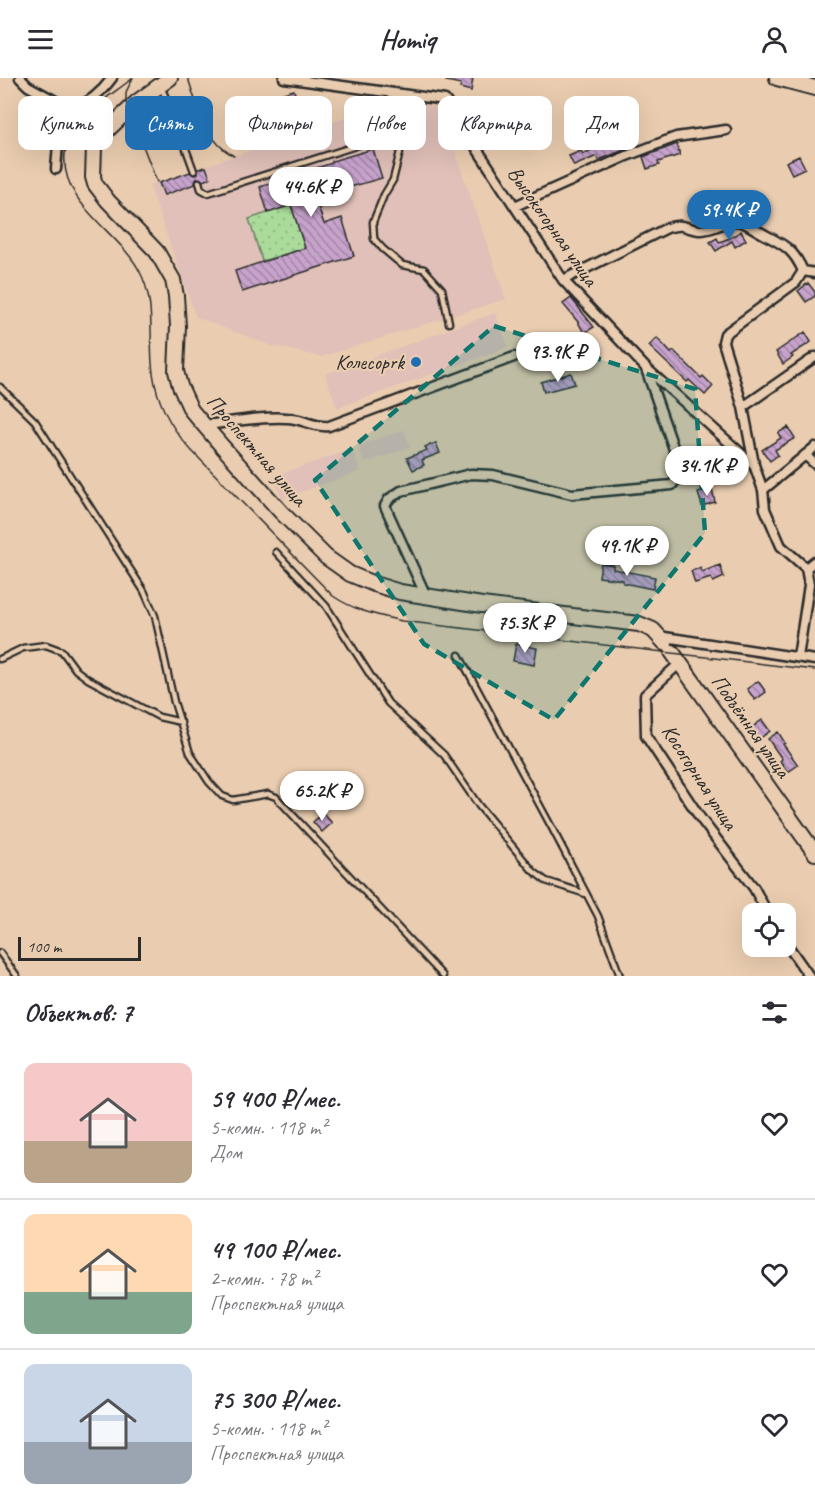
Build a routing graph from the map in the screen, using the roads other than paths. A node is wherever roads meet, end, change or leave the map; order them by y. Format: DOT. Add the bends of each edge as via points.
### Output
graph roads {
  1 [pos="20,78"];
  2 [pos="112,78"];
  3 [pos="284,78"];
  4 [pos="777,78"];
  5 [pos="165,81"];
  6 [pos="815,88"];
  7 [pos="46,96"];
  8 [pos="96,96"];
  9 [pos="726,130"];
  10 [pos="58,150"];
  11 [pos="56,169"];
  12 [pos="194,171"];
  13 [pos="199,182"];
  14 [pos="515,206"];
  15 [pos="803,271"];
  16 [pos="815,273"];
  17 [pos="563,280"];
  18 [pos="449,323"];
  19 [pos="514,357"];
  20 [pos="815,357"];
  21 [pos="645,367"];
  22 [pos="0,387"];
  23 [pos="743,407"];
  24 [pos="206,425"];
  25 [pos="815,447"];
  26 [pos="805,455"];
  27 [pos="815,464"];
  28 [pos="754,465"];
  29 [pos="763,490"];
  30 [pos="276,552"];
  31 [pos="815,561"];
  32 [pos="806,568"];
  33 [pos="426,596"];
  34 [pos="669,649"];
  35 [pos="459,655"];
  36 [pos="798,657"];
  37 [pos="0,659"];
  38 [pos="815,660"];
  39 [pos="181,722"];
  40 [pos="815,853"];
  41 [pos="586,894"];
  42 [pos="762,903"];
  43 [pos="0,953"];
  44 [pos="796,957"];
  45 [pos="17,976"];
  46 [pos="443,976"];
  47 [pos="620,976"];
  48 [pos="809,976"];
  1 -- 7 [label="street"];
  2 -- 8 [label="street"];
  3 -- 14 [label="street, Высокогорная улица" via="446,100"];
  4 -- 6 [label="main road"];
  5 -- 12 [label="lane"];
  5 -- 24 [label="main road, Проспектная улица" via="98,139 93,177 108,201 157,252 173,280 178,326 176,371 191,410"];
  9 -- 14 [label="street" via="676,137"];
  10 -- 11 [label="street"];
  13 -- 18 [label="lane" via="208,194 393,134 400,152 393,180 373,222 374,239 402,265 424,269 442,289"];
  14 -- 17 [label="street, Высокогорная улица"];
  15 -- 16 [label="street"];
  15 -- 17 [label="street" via="783,243 742,222 732,221 710,229 681,225 667,228"];
  15 -- 23 [label="street" via="796,282 725,334 723,342"];
  17 -- 21 [label="street, Высокогорная улица"];
  19 -- 24 [label="street" via="329,426 283,417"];
  20 -- 23 [label="street"];
  21 -- 28 [label="street, Высокогорная улица"];
  21 -- 33 [label="street" via="678,461 677,478 672,485 572,494 493,475 471,474 401,492 388,499 385,506"];
  22 -- 39 [label="lane" via="35,422 144,591 155,616"];
  23 -- 28 [label="street"];
  24 -- 33 [label="main road, Проспектная улица" via="281,512 338,567 385,588"];
  25 -- 26 [label="street"];
  26 -- 27 [label="street"];
  26 -- 29 [label="street"];
  28 -- 29 [label="street, Высокогорная улица"];
  29 -- 32 [label="street, Высокогорная улица" via="765,509 781,546"];
  30 -- 41 [label="lane" via="326,606 388,703 444,755 479,806 533,871 546,881"];
  31 -- 32 [label="street"];
  32 -- 36 [label="street" via="809,585"];
  33 -- 34 [label="main road, Проспектная улица" via="626,621 646,627"];
  34 -- 36 [label="street"];
  34 -- 40 [label="main road, Подъёмная улица"];
  34 -- 42 [label="street, Косогорная улица" via="645,695 646,736"];
  35 -- 41 [label="lane"];
  36 -- 38 [label="street"];
  37 -- 39 [label="lane" via="23,648 46,645 62,651 88,679 159,717"];
  39 -- 46 [label="lane" via="190,753 222,796 233,800 268,794 276,797"];
  41 -- 47 [label="lane"];
  43 -- 45 [label="lane"];
  44 -- 48 [label="street"];
}
